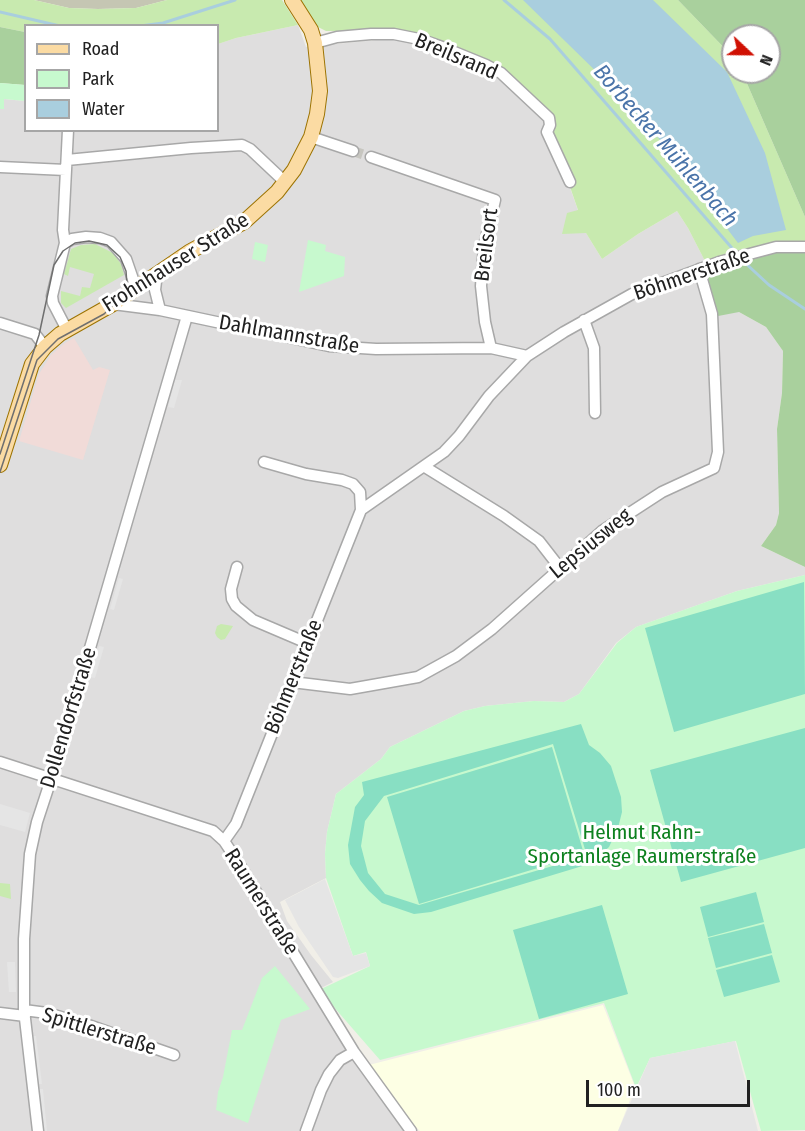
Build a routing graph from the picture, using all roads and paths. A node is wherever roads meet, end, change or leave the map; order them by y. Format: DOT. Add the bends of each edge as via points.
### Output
graph roads {
  1 [pos="292,0"];
  2 [pos="315,43"];
  3 [pos="68,132"];
  4 [pos="311,137"];
  5 [pos="353,151"];
  6 [pos="371,157"];
  7 [pos="66,165"];
  8 [pos="0,167"];
  9 [pos="285,182"];
  10 [pos="570,182"];
  11 [pos="65,243"];
  12 [pos="805,247"];
  13 [pos="699,269"];
  14 [pos="157,273"];
  15 [pos="135,288"];
  16 [pos="113,304"];
  17 [pos="160,310"];
  18 [pos="187,316"];
  19 [pos="584,320"];
  20 [pos="0,323"];
  21 [pos="67,330"];
  22 [pos="45,347"];
  23 [pos="491,348"];
  24 [pos="527,356"];
  25 [pos="595,413"];
  26 [pos="264,462"];
  27 [pos="0,465"];
  28 [pos="425,467"];
  29 [pos="361,510"];
  30 [pos="237,567"];
  31 [pos="560,568"];
  32 [pos="307,643"];
  33 [pos="292,682"];
  34 [pos="0,762"];
  35 [pos="52,779"];
  36 [pos="224,841"];
  37 [pos="0,1013"];
  38 [pos="25,1013"];
  39 [pos="354,1052"];
  40 [pos="174,1055"];
  41 [pos="38,1131"];
  42 [pos="306,1131"];
  43 [pos="411,1131"];
  1 -- 2 [label="main road, Frohnhauser Straße"];
  2 -- 4 [label="main road, Frohnhauser Straße" via="320,91"];
  2 -- 10 [label="street, Breilsrand" via="336,37 394,34 419,39 501,73 549,118 547,132"];
  3 -- 7 [label="street"];
  4 -- 5 [label="street"];
  4 -- 9 [label="main road, Frohnhauser Straße"];
  6 -- 23 [label="street, Breilsort" via="495,200 484,246 481,286"];
  7 -- 8 [label="street"];
  7 -- 9 [label="street" via="190,148 242,146"];
  7 -- 11 [label="street"];
  9 -- 14 [label="main road, Frohnhauser Straße" via="244,222"];
  11 -- 15 [label="street" via="86,237 111,242 126,259"];
  11 -- 21 [label="street" via="52,296"];
  12 -- 13 [label="street, Böhmerstraße" via="776,247"];
  13 -- 19 [label="street, Böhmerstraße" via="632,294"];
  13 -- 31 [label="street, Lepsiusweg" via="712,314 718,452 714,468 631,511"];
  14 -- 15 [label="main road, Frohnhauser Straße"];
  14 -- 17 [label="street" via="155,290"];
  15 -- 16 [label="main road, Frohnhauser Straße"];
  16 -- 17 [label="street, Dahlmannstraße"];
  16 -- 21 [label="main road, Frohnhauser Straße"];
  17 -- 18 [label="street, Dahlmannstraße"];
  18 -- 23 [label="street, Dahlmannstraße" via="350,349"];
  18 -- 35 [label="street, Dollendorfstraße"];
  19 -- 24 [label="street, Böhmerstraße"];
  19 -- 25 [label="street" via="594,348"];
  20 -- 22 [label="street" via="35,334"];
  21 -- 22 [label="main road, Frohnhauser Straße"];
  22 -- 27 [label="main road, Frohnhauser Straße" via="32,364"];
  23 -- 24 [label="street, Dahlmannstraße"];
  24 -- 28 [label="street, Böhmerstraße" via="489,396 459,436"];
  26 -- 29 [label="street" via="353,484 360,492"];
  28 -- 29 [label="street, Böhmerstraße"];
  28 -- 31 [label="street" via="539,541"];
  29 -- 32 [label="street, Böhmerstraße"];
  30 -- 32 [label="street" via="231,589 236,606 253,620"];
  31 -- 33 [label="street, Lepsiusweg" via="492,629 456,656 418,677 350,688"];
  32 -- 33 [label="street, Böhmerstraße"];
  33 -- 36 [label="street, Böhmerstraße" via="236,824"];
  34 -- 35 [label="street, Raumerstraße"];
  35 -- 36 [label="street, Raumerstraße" via="213,831"];
  35 -- 38 [label="street, Dollendorfstraße" via="28,864"];
  36 -- 39 [label="street, Raumerstraße"];
  37 -- 38 [label="street, Spittlerstraße"];
  38 -- 40 [label="street, Spittlerstraße" via="47,1013"];
  38 -- 41 [label="street, Dollendorfstraße"];
  39 -- 42 [label="street" via="340,1060 329,1074"];
  39 -- 43 [label="street, Raumerstraße"];
}
